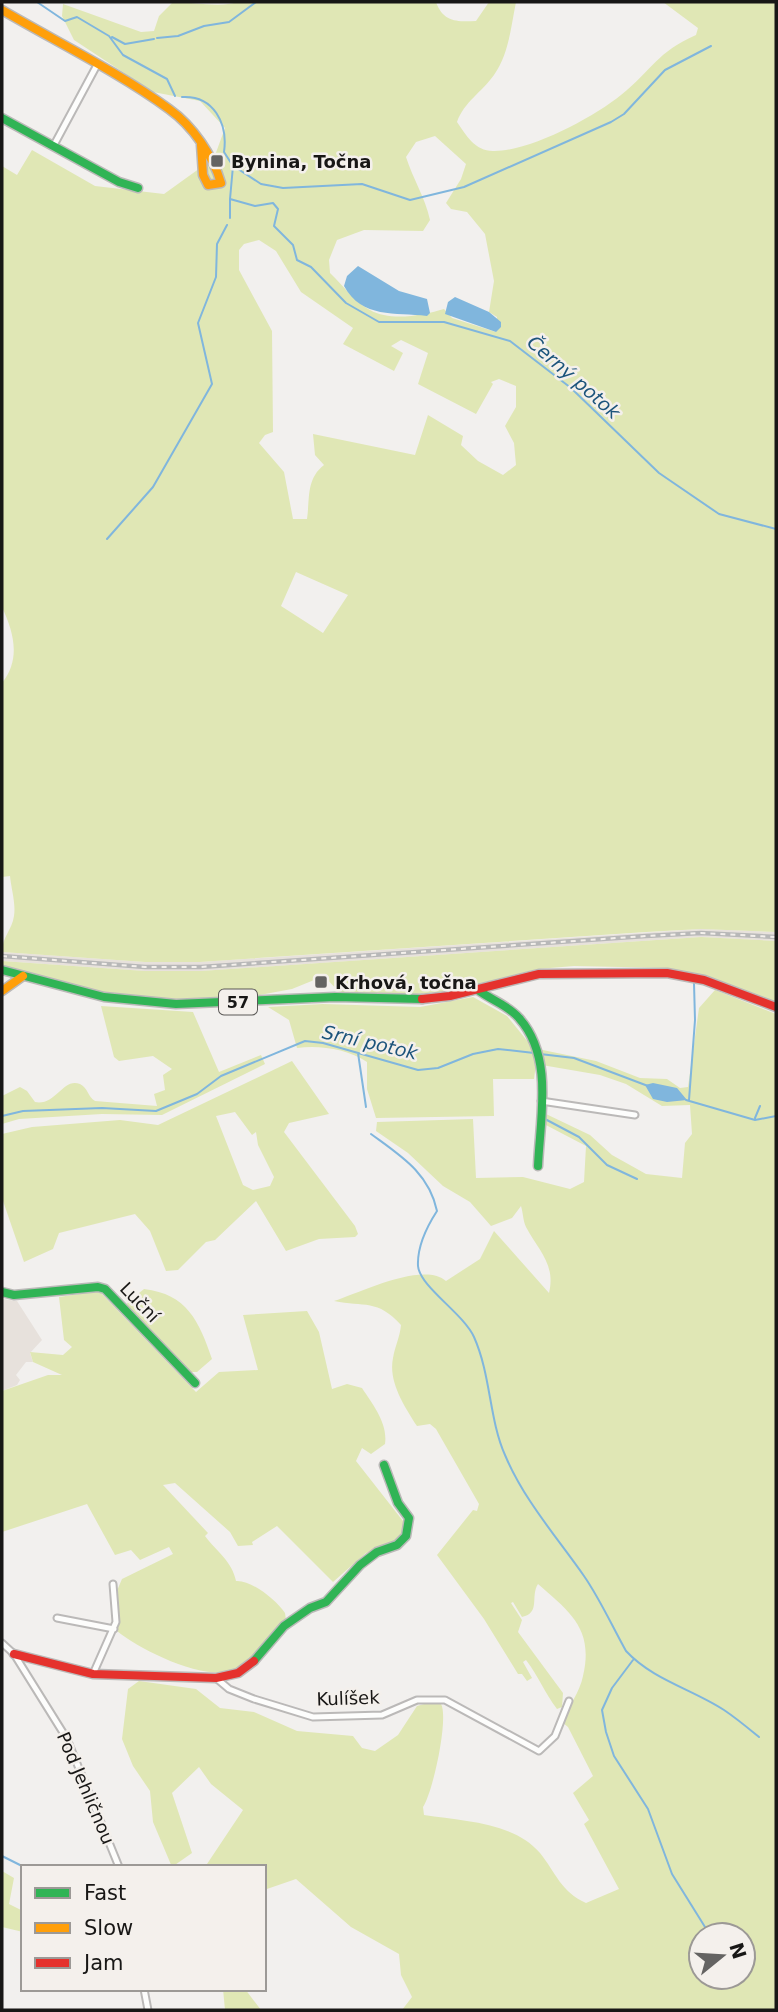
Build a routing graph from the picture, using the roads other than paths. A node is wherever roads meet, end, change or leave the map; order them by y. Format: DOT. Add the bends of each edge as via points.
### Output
graph roads {
  1 [pos="2,10"];
  2 [pos="97,65"];
  3 [pos="2,118"];
  4 [pos="54,145"];
  5 [pos="201,145"];
  6 [pos="138,188"];
  7 [pos="2,970"];
  8 [pos="23,976"];
  9 [pos="478,989"];
  10 [pos="2,991"];
  11 [pos="776,1007"];
  12 [pos="541,1101"];
  13 [pos="635,1115"];
  14 [pos="538,1166"];
  15 [pos="2,1292"];
  16 [pos="195,1383"];
  17 [pos="384,1465"];
  18 [pos="113,1584"];
  19 [pos="57,1618"];
  20 [pos="114,1629"];
  21 [pos="2,1643"];
  22 [pos="14,1654"];
  23 [pos="93,1674"];
  24 [pos="216,1678"];
  25 [pos="569,1701"];
  26 [pos="118,1865"];
  27 [pos="144,1991"];
  28 [pos="148,2010"];
  1 -- 2 [label="street"];
  2 -- 4 [label="street"];
  2 -- 5 [label="street" via="170,109"];
  3 -- 4 [label="street"];
  4 -- 6 [label="street"];
  7 -- 8 [label="street, 57"];
  8 -- 9 [label="street, 57" via="104,997 176,1004 322,997 416,999"];
  8 -- 10 [label="street"];
  9 -- 11 [label="street, 57" via="539,974 574,971 667,973 704,980"];
  9 -- 12 [label="street" via="519,1018 528,1030 537,1053"];
  12 -- 13 [label="street"];
  12 -- 14 [label="street"];
  15 -- 16 [label="street, Luční" via="105,1289"];
  17 -- 24 [label="street, Kulíšek" via="398,1503 409,1518 405,1536 360,1565 326,1602 285,1626 250,1666"];
  18 -- 20 [label="street"];
  19 -- 20 [label="street"];
  20 -- 23 [label="street"];
  21 -- 22 [label="street, Pod Jehličnou"];
  22 -- 23 [label="street, Kulíšek"];
  22 -- 26 [label="street, Pod Jehličnou" via="67,1739"];
  23 -- 24 [label="street, Kulíšek"];
  24 -- 25 [label="street, Kulíšek" via="229,1689 313,1717 382,1715 416,1700 445,1700 539,1751 555,1736"];
  27 -- 28 [label="street"];
}
